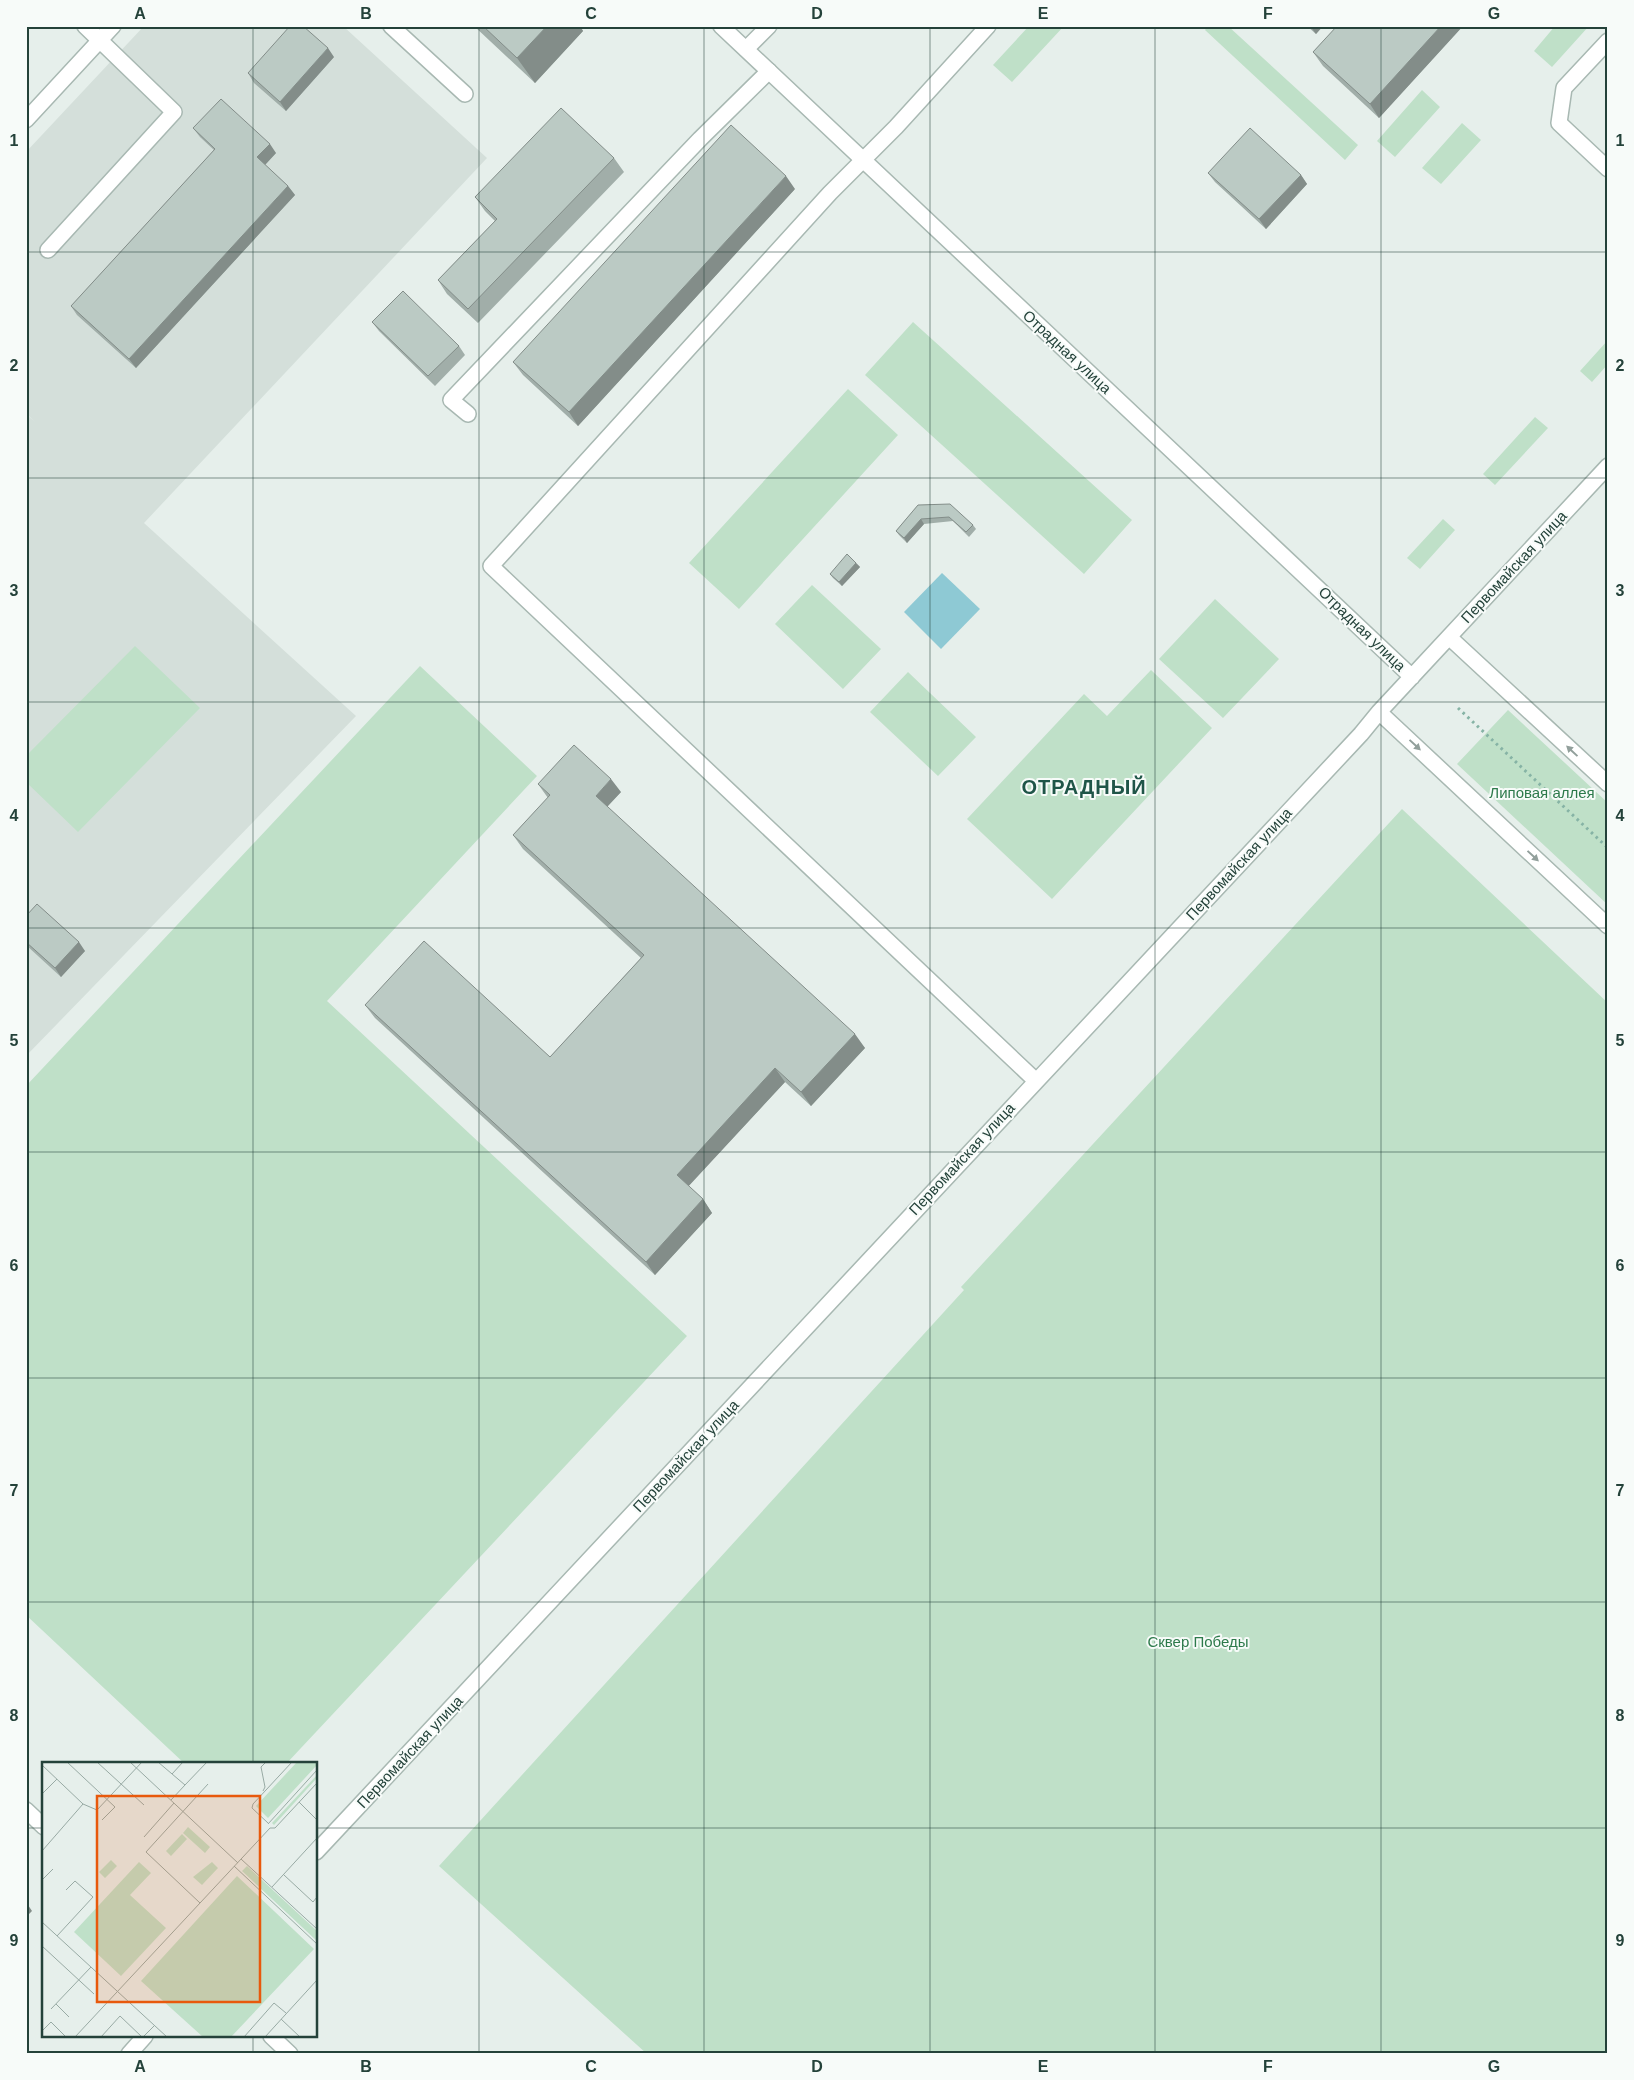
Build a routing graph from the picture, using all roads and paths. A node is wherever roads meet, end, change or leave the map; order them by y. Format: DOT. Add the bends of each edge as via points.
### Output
graph roads {
  1 [pos="85,26"];
  2 [pos="113,26"];
  3 [pos="391,26"];
  4 [pos="721,26"];
  5 [pos="769,26"];
  6 [pos="988,26"];
  7 [pos="99,40"];
  8 [pos="1608,41"];
  9 [pos="746,49"];
  10 [pos="769,71"];
  11 [pos="466,94"];
  12 [pos="26,120"];
  13 [pos="863,161"];
  14 [pos="1608,170"];
  15 [pos="48,250"];
  16 [pos="468,414"];
  17 [pos="1608,466"];
  18 [pos="1448,637"];
  19 [pos="1412,677"];
  20 [pos="1458,708"];
  21 [pos="1379,712"];
  22 [pos="1608,784"];
  23 [pos="1608,848"];
  24 [pos="1608,926"];
  25 [pos="1035,1080"];
  26 [pos="26,1810"];
  27 [pos="42,1824"];
  28 [pos="318,1850"];
  29 [pos="143,2038"];
  30 [pos="273,2038"];
  31 [pos="129,2054"];
  32 [pos="290,2054"];
  1 -- 7 [label="street"];
  2 -- 7 [label="street"];
  3 -- 11 [label="street"];
  4 -- 9 [label="street, Отрадная улица"];
  5 -- 9 [label="street"];
  6 -- 13 [label="street"];
  7 -- 12 [label="street"];
  7 -- 15 [label="street" via="174,112"];
  8 -- 14 [label="street" via="1564,88 1559,123"];
  9 -- 10 [label="street, Отрадная улица"];
  10 -- 13 [label="street, Отрадная улица"];
  10 -- 16 [label="street" via="700,139 452,400"];
  13 -- 19 [label="street, Отрадная улица"];
  13 -- 25 [label="street" via="830,193 491,566"];
  17 -- 18 [label="street, Первомайская улица"];
  18 -- 19 [label="street, Первомайская улица"];
  22 -- 18 [label="street, one-way"];
  19 -- 21 [label="street, Первомайская улица"];
  20 -- 23 [label="path"];
  21 -- 24 [label="street, one-way"];
  21 -- 25 [label="street, Первомайская улица"];
  25 -- 28 [label="street, Первомайская улица"];
  26 -- 27 [label="street"];
  29 -- 31 [label="street"];
  30 -- 32 [label="street"];
}
